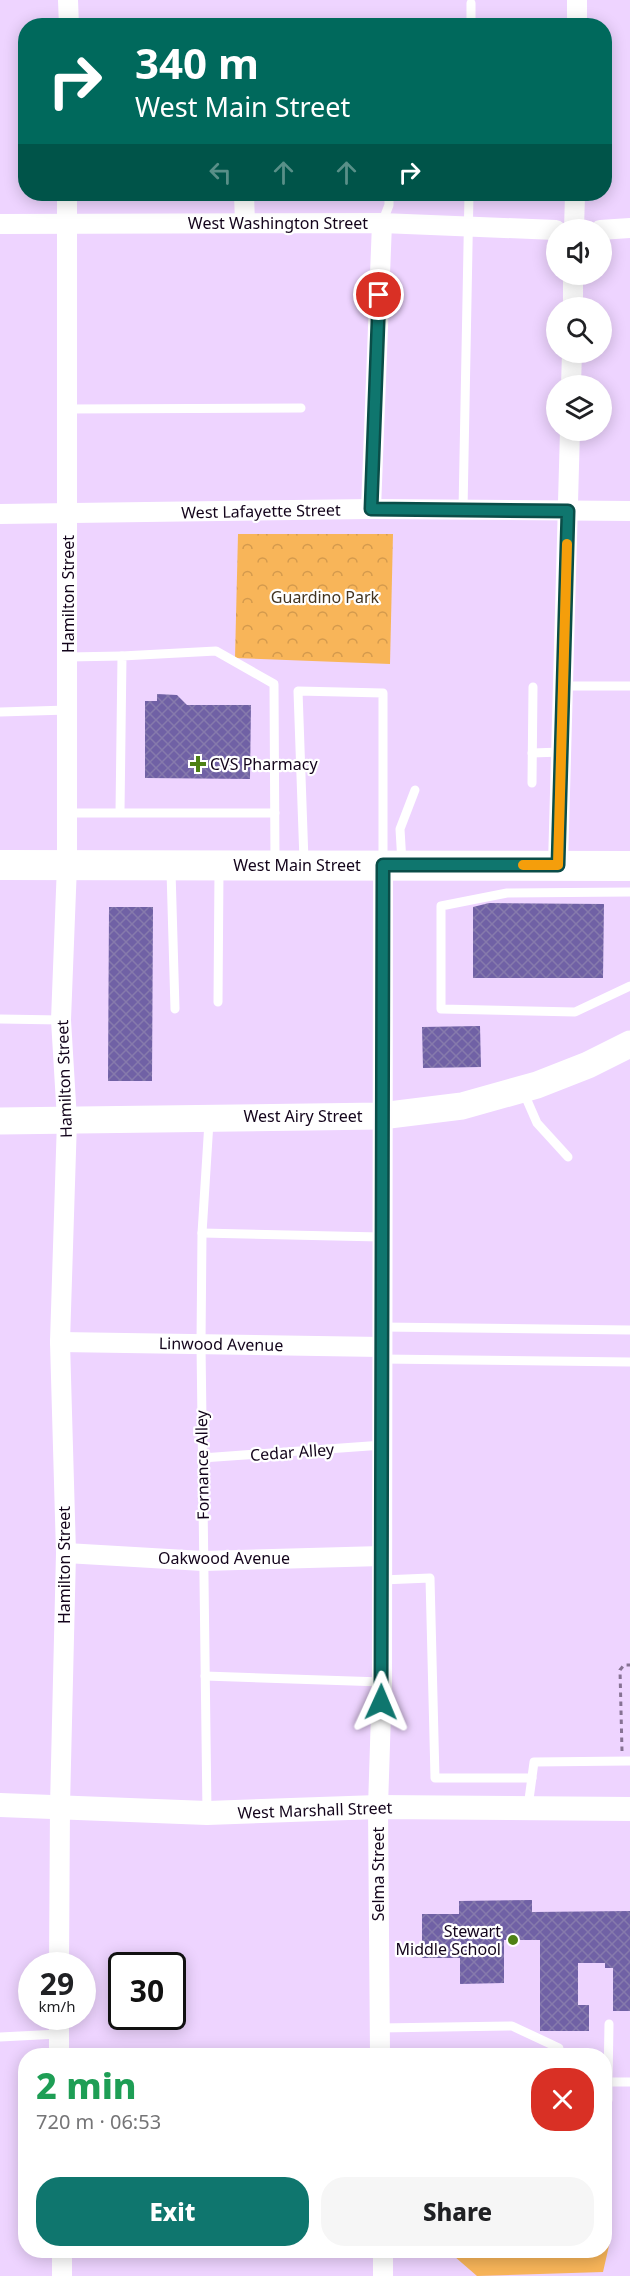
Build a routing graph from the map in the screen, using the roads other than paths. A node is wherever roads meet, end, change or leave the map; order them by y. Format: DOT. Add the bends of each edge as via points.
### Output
graph roads {
  1 [pos="68,0"];
  2 [pos="577,0"];
  3 [pos="471,3"];
  4 [pos="69,18"];
  5 [pos="471,18"];
  6 [pos="577,18"];
  7 [pos="67,201"];
  8 [pos="244,201"];
  9 [pos="389,201"];
  10 [pos="469,201"];
  11 [pos="574,201"];
  12 [pos="574,219"];
  13 [pos="245,223"];
  14 [pos="382,223"];
  15 [pos="0,224"];
  16 [pos="66,224"];
  17 [pos="468,226"];
  18 [pos="630,228"];
  19 [pos="612,229"];
  20 [pos="546,230"];
  21 [pos="301,408"];
  22 [pos="67,409"];
  23 [pos="570,441"];
  24 [pos="371,509"];
  25 [pos="463,510"];
  26 [pos="568,511"];
  27 [pos="630,511"];
  28 [pos="0,514"];
  29 [pos="68,514"];
  30 [pos="122,656"];
  31 [pos="68,657"];
  32 [pos="563,686"];
  33 [pos="630,686"];
  34 [pos="533,687"];
  35 [pos="68,711"];
  36 [pos="0,712"];
  37 [pos="561,752"];
  38 [pos="532,753"];
  39 [pos="532,783"];
  40 [pos="415,790"];
  41 [pos="120,812"];
  42 [pos="68,813"];
  43 [pos="275,813"];
  44 [pos="0,865"];
  45 [pos="67,865"];
  46 [pos="171,865"];
  47 [pos="220,865"];
  48 [pos="290,865"];
  49 [pos="393,865"];
  50 [pos="558,865"];
  51 [pos="630,866"];
  52 [pos="630,892"];
  53 [pos="630,986"];
  54 [pos="218,1002"];
  55 [pos="175,1009"];
  56 [pos="0,1019"];
  57 [pos="61,1020"];
  58 [pos="630,1044"];
  59 [pos="522,1089"];
  60 [pos="381,1116"];
  61 [pos="209,1117"];
  62 [pos="0,1120"];
  63 [pos="67,1120"];
  64 [pos="568,1157"];
  65 [pos="202,1233"];
  66 [pos="381,1237"];
  67 [pos="381,1327"];
  68 [pos="630,1330"];
  69 [pos="60,1342"];
  70 [pos="201,1344"];
  71 [pos="381,1353"];
  72 [pos="630,1362"];
  73 [pos="382,1445"];
  74 [pos="202,1458"];
  75 [pos="66,1553"];
  76 [pos="382,1556"];
  77 [pos="203,1561"];
  78 [pos="382,1580"];
  79 [pos="205,1676"];
  80 [pos="382,1682"];
  81 [pos="626,1761"];
  82 [pos="532,1778"];
  83 [pos="0,1804"];
  84 [pos="60,1806"];
  85 [pos="378,1807"];
  86 [pos="527,1808"];
  87 [pos="630,1809"];
  88 [pos="207,1813"];
  89 [pos="59,1952"];
  90 [pos="609,2024"];
  91 [pos="379,2028"];
  92 [pos="34,2030"];
  93 [pos="59,2030"];
  94 [pos="0,2037"];
  95 [pos="59,2048"];
  96 [pos="380,2048"];
  97 [pos="559,2048"];
  98 [pos="609,2048"];
  99 [pos="612,2082"];
  100 [pos="630,2082"];
  101 [pos="62,2258"];
  102 [pos="383,2258"];
  103 [pos="62,2276"];
  104 [pos="383,2276"];
  1 -- 4 [label="street"];
  2 -- 6 [label="street"];
  3 -- 5 [label="lane"];
  7 -- 16 [label="street, Hamilton Street"];
  8 -- 13 [label="street"];
  9 -- 14 [label="lane"];
  10 -- 17 [label="lane"];
  11 -- 12 [label="street"];
  13 -- 14 [label="street, West Washington Street"];
  13 -- 16 [label="street, West Washington Street"];
  14 -- 17 [label="street, West Washington Street"];
  14 -- 24 [label="street"];
  15 -- 16 [label="street, West Washington Street"];
  16 -- 22 [label="street, Hamilton Street"];
  17 -- 20 [label="street, West Washington Street"];
  17 -- 25 [label="lane"];
  18 -- 19 [label="street"];
  21 -- 22 [label="lane"];
  22 -- 29 [label="street, Hamilton Street"];
  23 -- 26 [label="street"];
  24 -- 25 [label="street, West Lafayette Street"];
  24 -- 29 [label="street, West Lafayette Street"];
  25 -- 26 [label="street, West Lafayette Street"];
  26 -- 27 [label="street, West Lafayette Street"];
  26 -- 32 [label="street"];
  28 -- 29 [label="street, West Lafayette Street"];
  29 -- 31 [label="street, Hamilton Street"];
  30 -- 31 [label="lane"];
  30 -- 41 [label="lane"];
  30 -- 43 [label="lane" via="216,651 274,684"];
  31 -- 35 [label="street, Hamilton Street"];
  32 -- 33 [label="lane"];
  32 -- 37 [label="street"];
  34 -- 38 [label="lane"];
  35 -- 36 [label="lane"];
  35 -- 42 [label="street, Hamilton Street"];
  37 -- 38 [label="lane"];
  37 -- 50 [label="street"];
  38 -- 39 [label="lane"];
  40 -- 49 [label="lane" via="400,829"];
  41 -- 42 [label="lane"];
  41 -- 43 [label="lane"];
  42 -- 45 [label="street, Hamilton Street"];
  43 -- 48 [label="lane"];
  44 -- 45 [label="main road, West Main Street"];
  45 -- 46 [label="main road, West Main Street"];
  45 -- 57 [label="street, Hamilton Street"];
  46 -- 47 [label="main road, West Main Street"];
  46 -- 55 [label="lane"];
  47 -- 48 [label="main road, West Main Street"];
  47 -- 54 [label="lane"];
  48 -- 49 [label="main road, West Main Street"];
  48 -- 49 [label="lane" via="298,691 383,693"];
  49 -- 50 [label="main road, West Main Street"];
  49 -- 60 [label="street, Selma Street"];
  50 -- 51 [label="main road, West Main Street"];
  52 -- 53 [label="lane" via="507,893 441,906 441,1009 575,1012"];
  56 -- 57 [label="lane"];
  57 -- 63 [label="street, Hamilton Street"];
  58 -- 59 [label="main road, West Airy Street" via="588,1065"];
  59 -- 60 [label="main road, West Airy Street" via="462,1106"];
  59 -- 64 [label="lane" via="537,1123"];
  60 -- 61 [label="main road, West Airy Street"];
  60 -- 66 [label="street, Selma Street"];
  61 -- 63 [label="main road, West Airy Street"];
  61 -- 65 [label="lane, Fornance Alley"];
  62 -- 63 [label="main road, West Airy Street"];
  63 -- 69 [label="street, Hamilton Street"];
  65 -- 66 [label="lane"];
  65 -- 70 [label="lane, Fornance Alley"];
  66 -- 67 [label="street, Selma Street"];
  67 -- 68 [label="lane"];
  67 -- 71 [label="street, Selma Street"];
  69 -- 70 [label="street, Linwood Avenue"];
  69 -- 75 [label="street, Hamilton Street"];
  70 -- 71 [label="street, Linwood Avenue"];
  70 -- 74 [label="lane, Fornance Alley"];
  71 -- 72 [label="lane"];
  71 -- 73 [label="street, Selma Street"];
  73 -- 74 [label="lane, Cedar Alley"];
  73 -- 76 [label="street, Selma Street"];
  74 -- 77 [label="lane, Fornance Alley"];
  75 -- 77 [label="street, Oakwood Avenue"];
  75 -- 84 [label="street, Hamilton Street"];
  76 -- 77 [label="street, Oakwood Avenue"];
  76 -- 78 [label="street, Selma Street"];
  77 -- 79 [label="lane, Fornance Alley"];
  78 -- 80 [label="street, Selma Street"];
  78 -- 82 [label="lane" via="430,1578 435,1778"];
  79 -- 80 [label="lane"];
  79 -- 88 [label="lane, Fornance Alley"];
  80 -- 85 [label="street, Selma Street"];
  81 -- 82 [label="lane" via="534,1762"];
  82 -- 86 [label="lane"];
  83 -- 84 [label="street, West Marshall Street"];
  84 -- 88 [label="street, West Marshall Street"];
  84 -- 89 [label="street, Hamilton Street"];
  85 -- 86 [label="street, West Marshall Street"];
  85 -- 88 [label="street, West Marshall Street"];
  85 -- 91 [label="street, Selma Street"];
  86 -- 87 [label="street, West Marshall Street"];
  90 -- 98 [label="lane"];
  91 -- 96 [label="street, Selma Street"];
  91 -- 97 [label="lane" via="512,2026"];
  92 -- 94 [label="lane"];
  93 -- 95 [label="street"];
  99 -- 100 [label="lane"];
  101 -- 103 [label="street"];
  102 -- 104 [label="street"];
}
